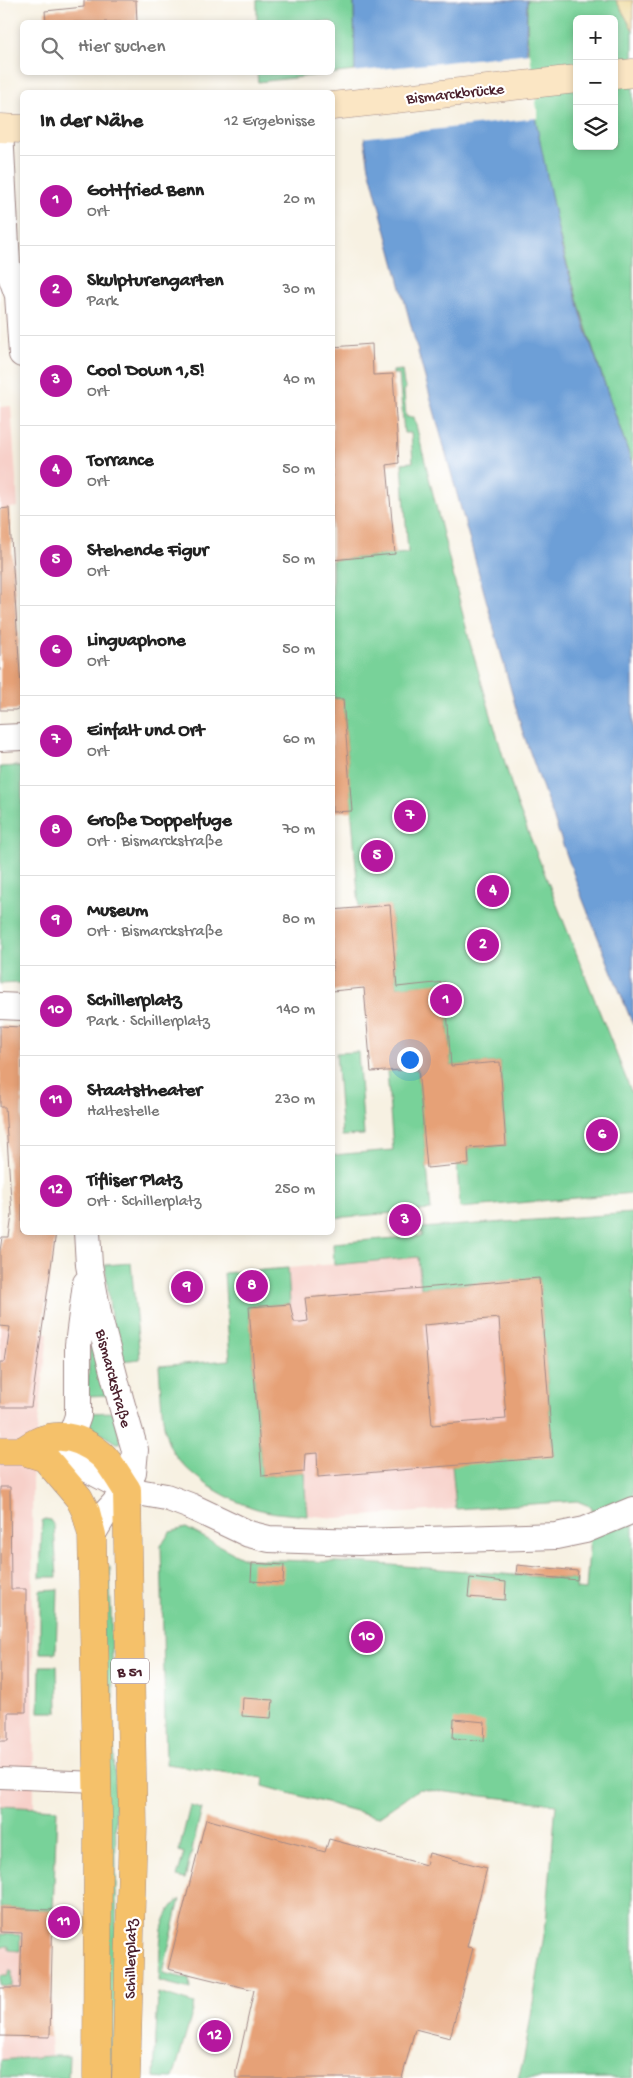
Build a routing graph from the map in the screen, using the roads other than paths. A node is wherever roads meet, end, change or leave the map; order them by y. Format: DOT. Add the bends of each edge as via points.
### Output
graph roads {
  1 [pos="633,73"];
  2 [pos="618,75"];
  3 [pos="573,79"];
  4 [pos="335,106"];
  5 [pos="0,129"];
  6 [pos="20,129"];
  7 [pos="20,200"];
  8 [pos="20,236"];
  9 [pos="20,279"];
  10 [pos="18,295"];
  11 [pos="20,324"];
  12 [pos="20,737"];
  13 [pos="0,738"];
  14 [pos="0,1006"];
  15 [pos="20,1007"];
  16 [pos="87,1235"];
  17 [pos="89,1265"];
  18 [pos="70,1436"];
  19 [pos="22,1454"];
  20 [pos="127,1490"];
  21 [pos="633,1510"];
  22 [pos="92,1535"];
  23 [pos="0,1778"];
  24 [pos="97,1782"];
  25 [pos="97,2078"];
  26 [pos="126,2078"];
  1 -- 2 [label="main road"];
  3 -- 4 [label="main road, Bismarckbrücke"];
  5 -- 6 [label="main road"];
  5 -- 10 [label="street" via="8,265"];
  7 -- 8 [label="street"];
  9 -- 10 [label="street"];
  10 -- 11 [label="street"];
  12 -- 13 [label="street"];
  14 -- 15 [label="street"];
  16 -- 17 [label="street, Bismarckstraße"];
  17 -- 18 [label="street, Bismarckstraße" via="78,1346 78,1416"];
  17 -- 20 [label="street, Bismarckstraße" via="108,1355 136,1450"];
  18 -- 19 [label="main road" via="45,1438"];
  18 -- 20 [label="main road" via="104,1456"];
  19 -- 20 [label="street" via="86,1468"];
  19 -- 22 [label="main road, Schillerplatz / B 51" via="79,1498"];
  20 -- 21 [label="street" via="166,1497 249,1534 292,1541 556,1536 585,1530"];
  20 -- 22 [label="street" via="104,1514"];
  20 -- 26 [label="main road, Schillerplatz / B 51" via="133,1826"];
  22 -- 24 [label="main road, Schillerplatz / B 51"];
  23 -- 24 [label="street"];
  24 -- 25 [label="main road, Schillerplatz / B 51"];
}
